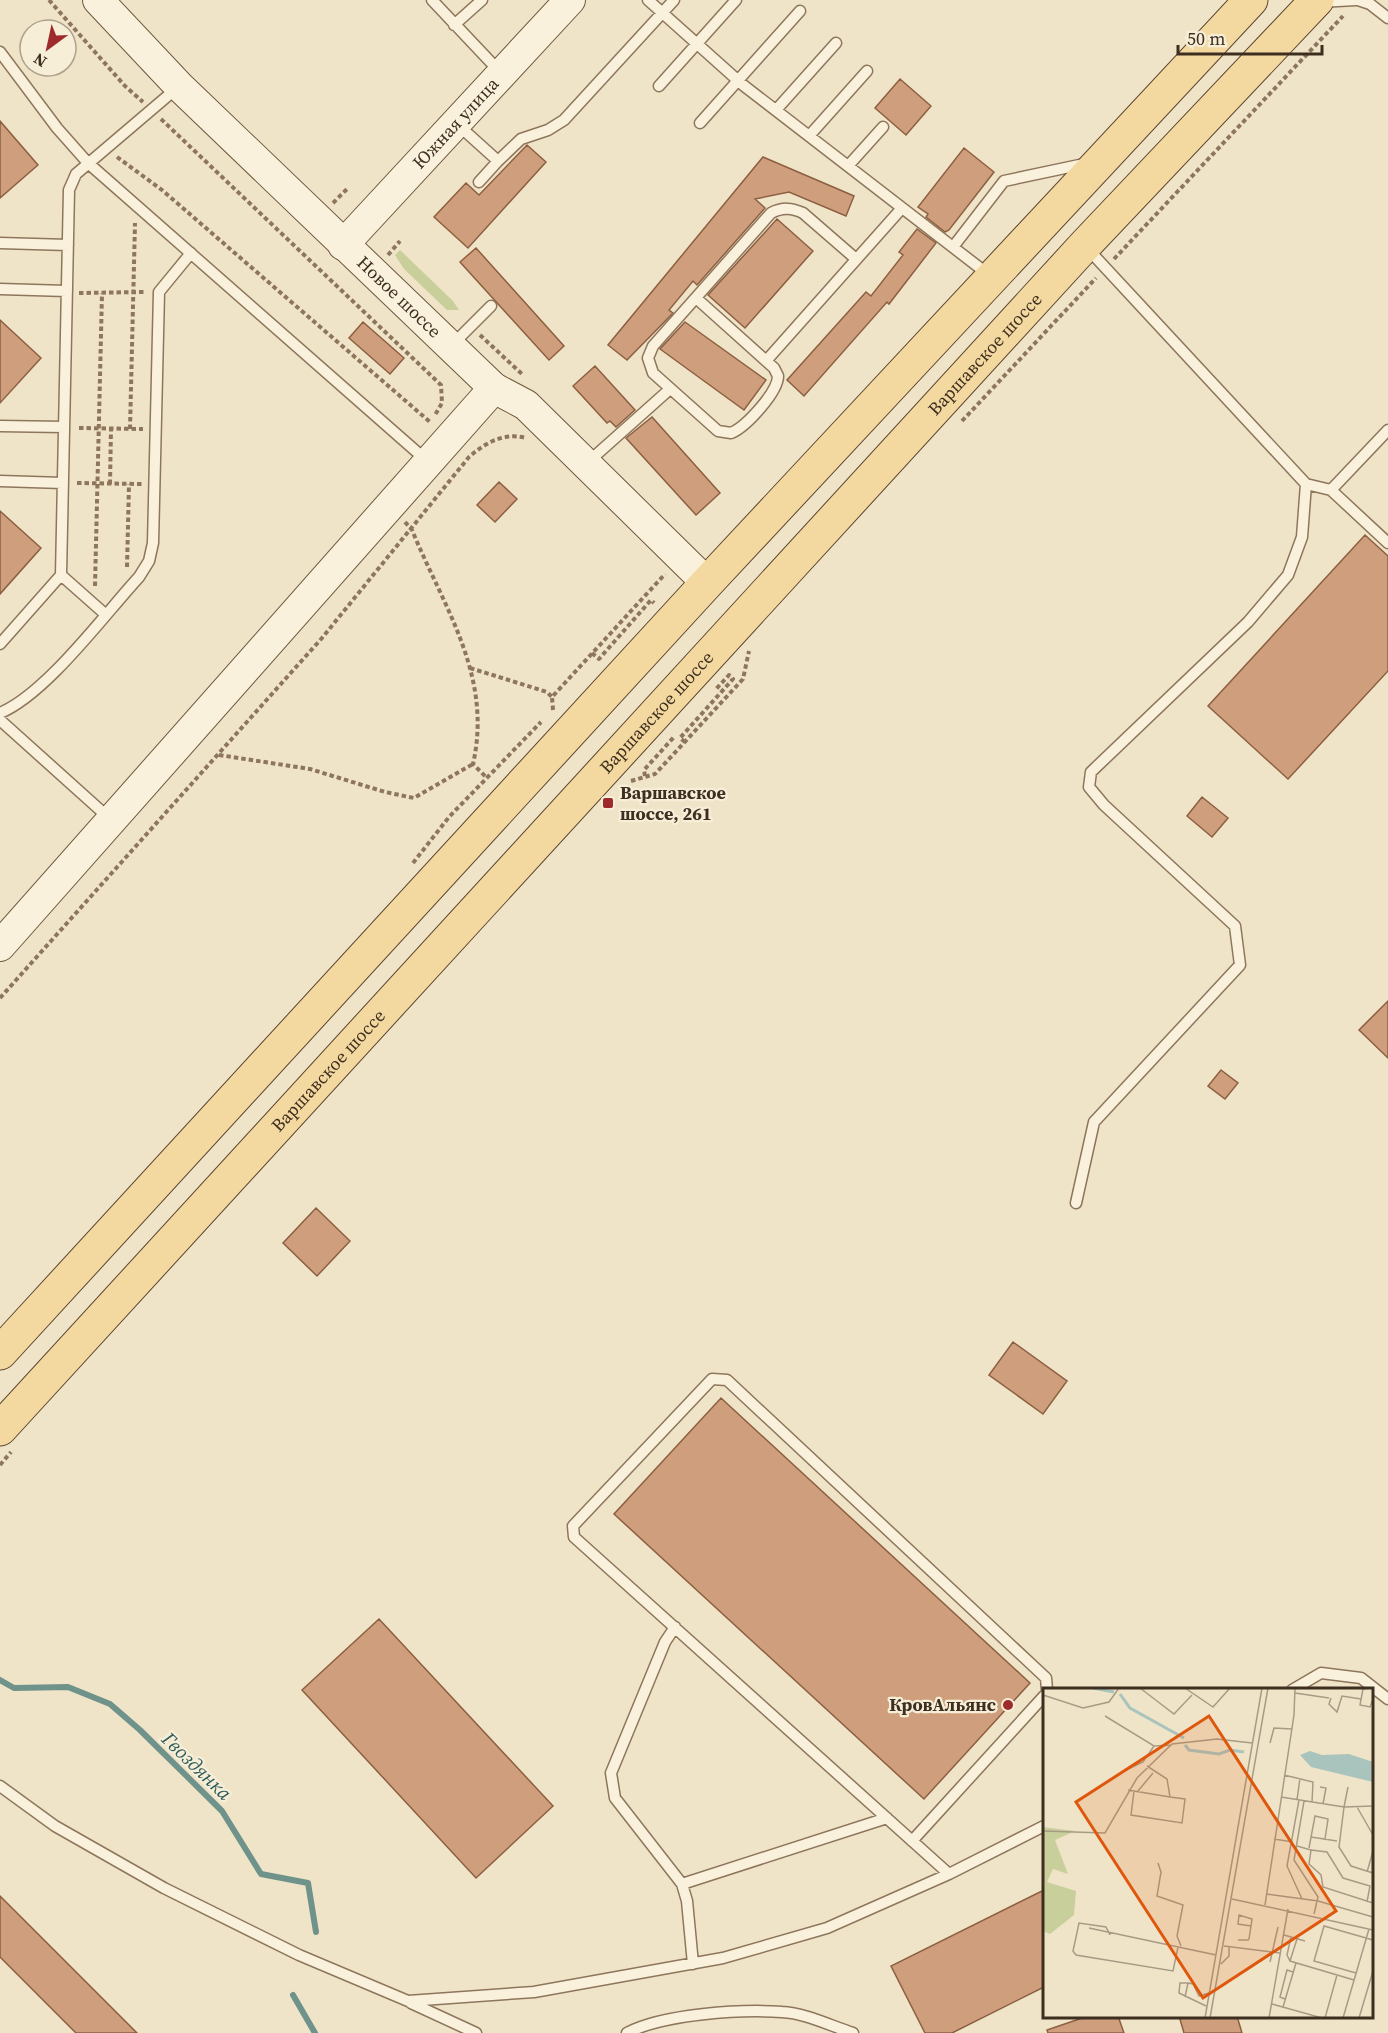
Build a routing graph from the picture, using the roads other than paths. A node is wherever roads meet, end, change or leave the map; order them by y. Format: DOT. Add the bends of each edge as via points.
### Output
graph roads {
  1 [pos="98,0"];
  2 [pos="432,0"];
  3 [pos="482,0"];
  4 [pos="570,0"];
  5 [pos="648,0"];
  6 [pos="674,0"];
  7 [pos="736,0"];
  8 [pos="1251,0"];
  9 [pos="1357,0"];
  10 [pos="1316,1"];
  11 [pos="800,11"];
  12 [pos="662,13"];
  13 [pos="1388,18"];
  14 [pos="454,25"];
  15 [pos="836,43"];
  16 [pos="697,44"];
  17 [pos="2,60"];
  18 [pos="867,71"];
  19 [pos="501,74"];
  20 [pos="738,81"];
  21 [pos="179,86"];
  22 [pos="659,86"];
  23 [pos="776,110"];
  24 [pos="456,123"];
  25 [pos="700,123"];
  26 [pos="884,127"];
  27 [pos="809,136"];
  28 [pos="498,161"];
  29 [pos="1100,162"];
  30 [pos="88,163"];
  31 [pos="848,166"];
  32 [pos="479,182"];
  33 [pos="902,207"];
  34 [pos="0,243"];
  35 [pos="68,245"];
  36 [pos="343,245"];
  37 [pos="1085,245"];
  38 [pos="953,247"];
  39 [pos="191,253"];
  40 [pos="856,260"];
  41 [pos="992,277"];
  42 [pos="0,290"];
  43 [pos="67,292"];
  44 [pos="696,298"];
  45 [pos="491,306"];
  46 [pos="452,345"];
  47 [pos="766,361"];
  48 [pos="494,388"];
  49 [pos="670,389"];
  50 [pos="0,426"];
  51 [pos="64,427"];
  52 [pos="1388,430"];
  53 [pos="419,453"];
  54 [pos="587,463"];
  55 [pos="0,481"];
  56 [pos="63,483"];
  57 [pos="1306,484"];
  58 [pos="1331,490"];
  59 [pos="1388,543"];
  60 [pos="61,575"];
  61 [pos="707,583"];
  62 [pos="105,614"];
  63 [pos="0,644"];
  64 [pos="0,713"];
  65 [pos="0,720"];
  66 [pos="112,820"];
  67 [pos="0,946"];
  68 [pos="1076,1203"];
  69 [pos="0,1353"];
  70 [pos="0,1429"];
  71 [pos="675,1627"];
  72 [pos="1047,1688"];
  73 [pos="1294,1688"];
  74 [pos="1043,1697"];
  75 [pos="1388,1699"];
  76 [pos="0,1786"];
  77 [pos="887,1818"];
  78 [pos="1043,1827"];
  79 [pos="912,1841"];
  80 [pos="950,1874"];
  81 [pos="682,1884"];
  82 [pos="693,1964"];
  83 [pos="408,2001"];
  84 [pos="476,2033"];
  85 [pos="627,2033"];
  86 [pos="853,2033"];
  1 -- 21 [label="street, Новое шоссе"];
  2 -- 14 [label="lane"];
  3 -- 14 [label="lane"];
  4 -- 19 [label="street, Южная улица"];
  5 -- 12 [label="lane"];
  6 -- 12 [label="lane"];
  7 -- 16 [label="lane"];
  8 -- 29 [label="main road"];
  9 -- 10 [label="lane"];
  9 -- 13 [label="lane" via="1370,4"];
  10 -- 37 [label="main road, Варшавское шоссе"];
  11 -- 20 [label="lane"];
  12 -- 16 [label="lane"];
  12 -- 28 [label="lane" via="564,120 521,139"];
  14 -- 19 [label="lane"];
  15 -- 23 [label="lane"];
  16 -- 20 [label="lane"];
  16 -- 22 [label="lane"];
  17 -- 30 [label="lane"];
  18 -- 27 [label="lane"];
  19 -- 24 [label="street, Южная улица"];
  20 -- 23 [label="lane"];
  20 -- 25 [label="lane"];
  21 -- 30 [label="lane"];
  21 -- 36 [label="street, Новое шоссе"];
  23 -- 27 [label="lane"];
  24 -- 28 [label="lane"];
  24 -- 36 [label="street, Южная улица"];
  26 -- 31 [label="lane"];
  27 -- 31 [label="lane"];
  28 -- 32 [label="lane"];
  29 -- 38 [label="lane" via="1004,182"];
  29 -- 41 [label="main road"];
  30 -- 35 [label="lane" via="76,174 69,190"];
  30 -- 39 [label="lane"];
  31 -- 33 [label="lane"];
  33 -- 38 [label="lane"];
  33 -- 40 [label="lane"];
  34 -- 35 [label="lane"];
  35 -- 43 [label="lane"];
  36 -- 46 [label="street, Новое шоссе"];
  37 -- 57 [label="lane"];
  37 -- 70 [label="main road, Варшавское шоссе"];
  38 -- 41 [label="lane"];
  39 -- 53 [label="lane"];
  39 -- 62 [label="lane" via="159,292 152,553 145,569"];
  40 -- 44 [label="lane" via="803,213 778,210 771,213"];
  40 -- 47 [label="lane"];
  41 -- 61 [label="main road"];
  42 -- 43 [label="lane"];
  43 -- 51 [label="lane"];
  44 -- 47 [label="lane"];
  44 -- 49 [label="lane" via="650,352 649,366"];
  45 -- 46 [label="lane"];
  46 -- 48 [label="street, Новое шоссе"];
  47 -- 49 [label="lane" via="774,368 778,384 744,424 731,433 718,431"];
  48 -- 53 [label="street"];
  48 -- 54 [label="street, Новое шоссе" via="526,405"];
  49 -- 54 [label="lane"];
  50 -- 51 [label="lane"];
  51 -- 56 [label="lane"];
  52 -- 58 [label="lane"];
  53 -- 66 [label="street" via="390,506"];
  54 -- 61 [label="street, Новое шоссе" via="603,489"];
  55 -- 56 [label="lane"];
  56 -- 60 [label="lane"];
  57 -- 58 [label="lane"];
  57 -- 68 [label="lane" via="1302,537 1288,575 1248,622 1091,772 1089,787 1104,805 1235,926 1240,965 1094,1122"];
  58 -- 59 [label="lane"];
  60 -- 62 [label="lane"];
  60 -- 63 [label="lane"];
  61 -- 69 [label="main road"];
  62 -- 64 [label="lane" via="27,698"];
  65 -- 66 [label="lane"];
  66 -- 67 [label="street"];
  71 -- 72 [label="lane" via="574,1537 573,1526 712,1379 726,1380 1046,1678"];
  71 -- 77 [label="lane"];
  71 -- 81 [label="lane" via="665,1642 611,1773 615,1798"];
  73 -- 75 [label="lane" via="1321,1673 1361,1678"];
  74 -- 79 [label="lane"];
  76 -- 83 [label="lane" via="55,1826 164,1888 299,1955"];
  77 -- 79 [label="lane"];
  77 -- 81 [label="lane"];
  78 -- 80 [label="lane"];
  79 -- 80 [label="lane"];
  80 -- 82 [label="lane" via="826,1928"];
  81 -- 82 [label="lane"];
  82 -- 83 [label="lane" via="534,1992"];
  83 -- 84 [label="lane"];
  85 -- 86 [label="lane" via="643,2025 707,2014 784,2012"];
}
